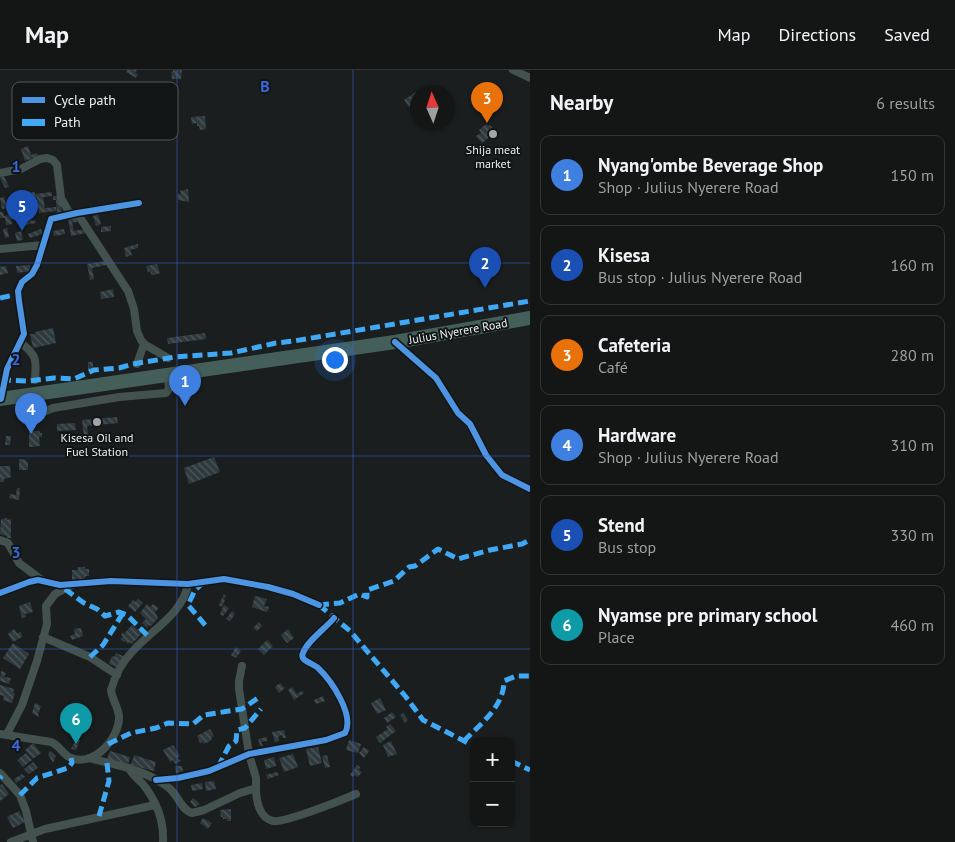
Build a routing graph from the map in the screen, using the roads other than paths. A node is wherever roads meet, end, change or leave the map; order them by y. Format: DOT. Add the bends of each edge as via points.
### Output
graph roads {
  1 [pos="512,70"];
  2 [pos="530,78"];
  3 [pos="0,173"];
  4 [pos="139,203"];
  5 [pos="74,213"];
  6 [pos="43,245"];
  7 [pos="0,249"];
  8 [pos="530,318"];
  9 [pos="394,342"];
  10 [pos="21,343"];
  11 [pos="144,344"];
  12 [pos="168,358"];
  13 [pos="137,364"];
  14 [pos="168,375"];
  15 [pos="35,380"];
  16 [pos="0,399"];
  17 [pos="25,420"];
  18 [pos="530,489"];
  19 [pos="0,540"];
  20 [pos="43,580"];
  21 [pos="75,583"];
  22 [pos="188,584"];
  23 [pos="0,592"];
  24 [pos="319,605"];
  25 [pos="334,618"];
  26 [pos="43,637"];
  27 [pos="242,666"];
  28 [pos="117,675"];
  29 [pos="4,734"];
  30 [pos="249,754"];
  31 [pos="89,758"];
  32 [pos="129,768"];
  33 [pos="0,773"];
  34 [pos="156,780"];
  35 [pos="256,788"];
  36 [pos="356,794"];
  37 [pos="155,805"];
  38 [pos="32,838"];
  39 [pos="10,842"];
  40 [pos="163,842"];
  1 -- 2 [label="street"];
  3 -- 5 [label="street" via="21,169 40,159 53,160 57,165 61,198"];
  4 -- 5 [label="street"];
  5 -- 6 [label="street" via="50,219"];
  5 -- 11 [label="street" via="128,291 137,331"];
  6 -- 7 [label="street"];
  6 -- 10 [label="street" via="32,274 22,282 18,291 24,326"];
  8 -- 9 [label="highway, Julius Nyerere Road"];
  9 -- 14 [label="highway, Julius Nyerere Road"];
  9 -- 18 [label="street" via="436,378 502,475"];
  10 -- 15 [label="street" via="36,360"];
  10 -- 16 [label="street" via="7,369"];
  11 -- 12 [label="street"];
  11 -- 13 [label="street"];
  14 -- 16 [label="highway, Julius Nyerere Road"];
  14 -- 17 [label="street" via="169,389 166,393 52,408"];
  19 -- 20 [label="street" via="8,543 19,563"];
  20 -- 21 [label="street" via="60,585"];
  20 -- 23 [label="street"];
  21 -- 22 [label="street" via="139,581"];
  21 -- 26 [label="street" via="55,594 46,606 47,624"];
  22 -- 24 [label="street" via="224,579 268,587"];
  22 -- 28 [label="street" via="179,607 130,653"];
  25 -- 30 [label="street" via="302,657 316,666 341,698 348,723 345,733 326,740"];
  26 -- 28 [label="street" via="90,657"];
  26 -- 29 [label="street" via="22,704"];
  27 -- 30 [label="street" via="239,689"];
  28 -- 31 [label="street" via="111,690 119,714 118,724 105,750"];
  29 -- 31 [label="street" via="51,742 68,756"];
  30 -- 34 [label="street" via="209,771"];
  30 -- 35 [label="street"];
  31 -- 32 [label="street"];
  32 -- 34 [label="street"];
  32 -- 37 [label="street"];
  33 -- 38 [label="street" via="20,795"];
  34 -- 35 [label="street" via="192,813"];
  35 -- 36 [label="street" via="258,806 266,818 273,821 297,816"];
  37 -- 38 [label="street" via="45,829"];
  37 -- 40 [label="street" via="164,831"];
  38 -- 39 [label="street"];
}
